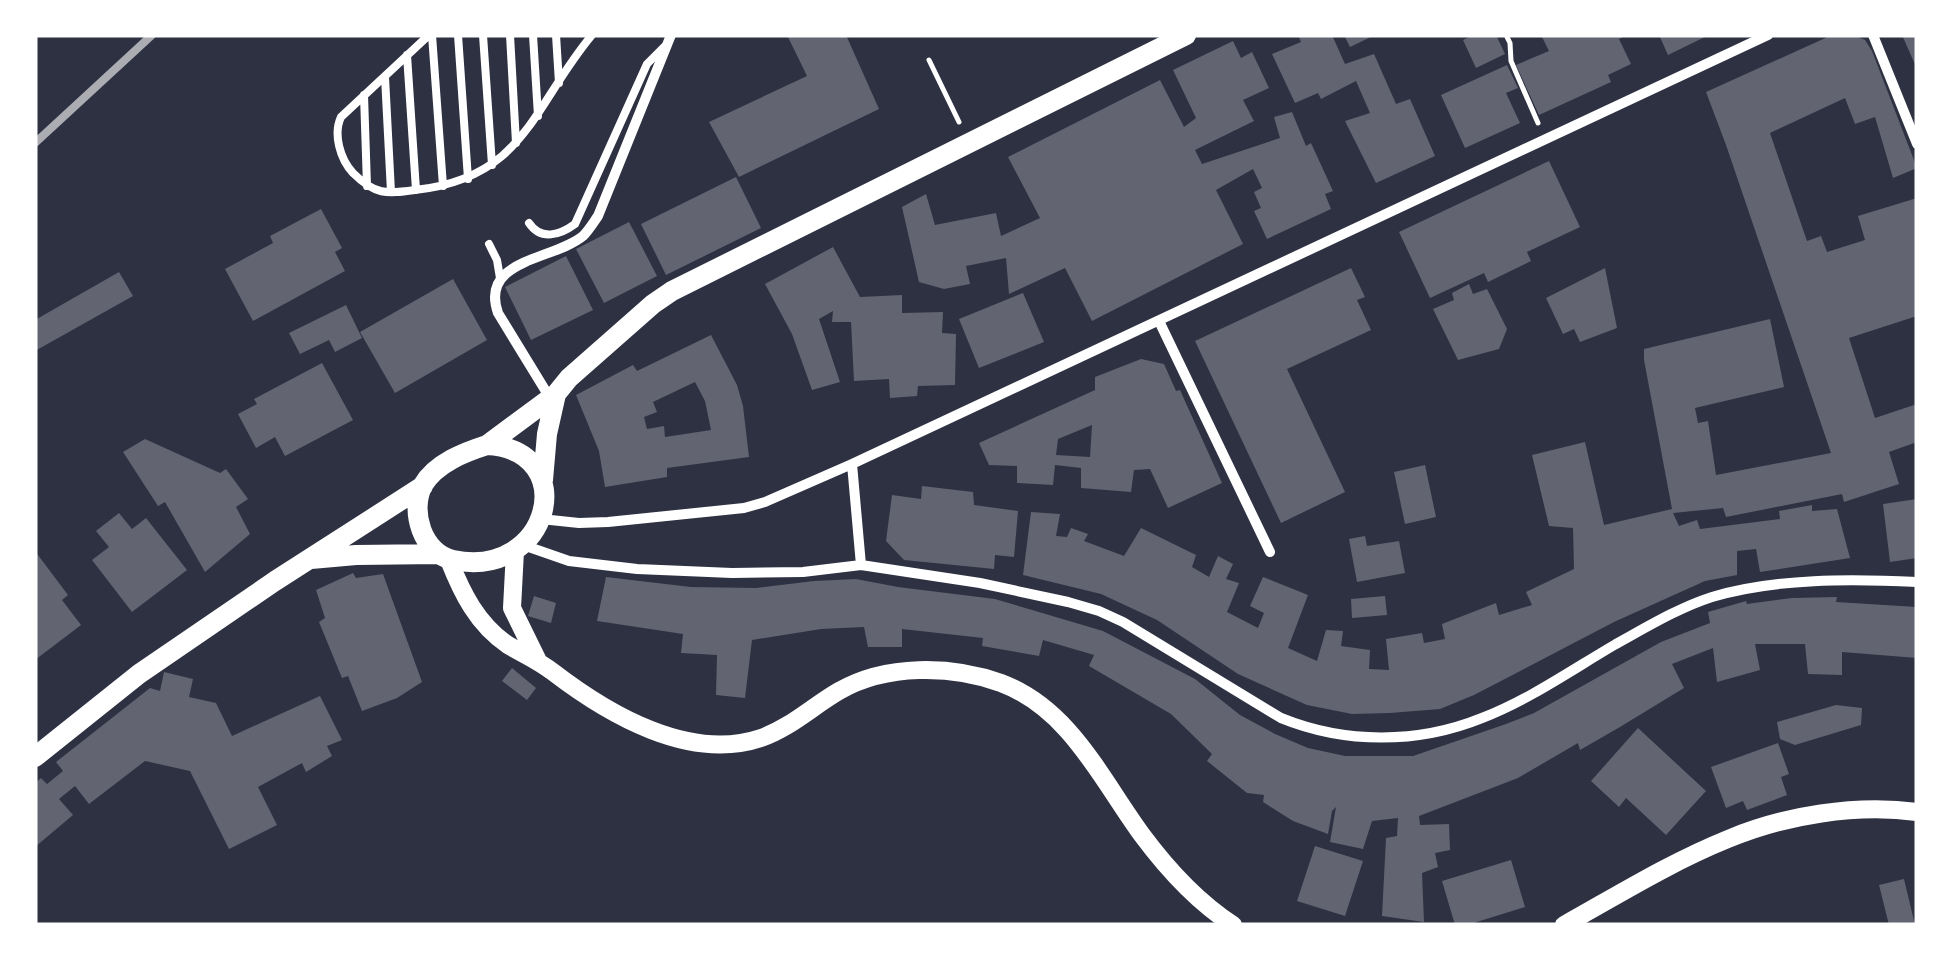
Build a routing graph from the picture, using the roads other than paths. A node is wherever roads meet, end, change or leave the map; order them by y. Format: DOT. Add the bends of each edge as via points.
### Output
graph roads {
  1 [pos="431,35"];
  2 [pos="458,35"];
  3 [pos="483,35"];
  4 [pos="510,35"];
  5 [pos="533,35"];
  6 [pos="556,35"];
  7 [pos="580,35"];
  8 [pos="592,35"];
  9 [pos="1186,35"];
  10 [pos="1768,35"];
  11 [pos="1872,35"];
  12 [pos="669,39"];
  13 [pos="1746,40"];
  14 [pos="580,49"];
  15 [pos="408,55"];
  16 [pos="385,76"];
  17 [pos="559,83"];
  18 [pos="364,95"];
  19 [pos="538,116"];
  20 [pos="516,142"];
  21 [pos="1917,144"];
  22 [pos="492,166"];
  23 [pos="468,179"];
  24 [pos="443,186"];
  25 [pos="367,187"];
  26 [pos="416,190"];
  27 [pos="391,192"];
  28 [pos="529,224"];
  29 [pos="489,244"];
  30 [pos="500,278"];
  31 [pos="1159,321"];
  32 [pos="553,396"];
  33 [pos="487,445"];
  34 [pos="852,464"];
  35 [pos="542,482"];
  36 [pos="423,486"];
  37 [pos="541,519"];
  38 [pos="519,548"];
  39 [pos="1270,552"];
  40 [pos="444,557"];
  41 [pos="308,560"];
  42 [pos="861,564"];
  43 [pos="1917,582"];
  44 [pos="538,661"];
  45 [pos="35,758"];
  46 [pos="1917,812"];
  47 [pos="1233,925"];
  48 [pos="1564,925"];
  1 -- 15 [label="lane"];
  1 -- 24 [label="lane"];
  2 -- 23 [label="lane"];
  3 -- 22 [label="lane"];
  4 -- 20 [label="lane"];
  5 -- 19 [label="lane"];
  6 -- 17 [label="lane"];
  7 -- 14 [label="lane"];
  8 -- 14 [label="lane"];
  9 -- 32 [label="main road" via="672,291"];
  10 -- 13 [label="street"];
  11 -- 21 [label="street"];
  12 -- 28 [label="lane" via="647,64 575,224 544,235"];
  12 -- 30 [label="street" via="590,228"];
  13 -- 31 [label="street"];
  14 -- 17 [label="lane"];
  15 -- 16 [label="lane"];
  15 -- 26 [label="lane"];
  16 -- 18 [label="lane"];
  16 -- 27 [label="lane"];
  17 -- 19 [label="lane"];
  18 -- 25 [label="lane"];
  18 -- 25 [label="lane" via="337,125 348,168"];
  19 -- 20 [label="lane"];
  20 -- 22 [label="lane"];
  22 -- 23 [label="lane"];
  23 -- 24 [label="lane"];
  24 -- 26 [label="lane"];
  25 -- 27 [label="lane"];
  26 -- 27 [label="lane"];
  29 -- 30 [label="lane"];
  30 -- 32 [label="street" via="498,313"];
  31 -- 34 [label="street"];
  31 -- 39 [label="street"];
  32 -- 33 [label="main road"];
  32 -- 35 [label="main road"];
  33 -- 35 [label="main road" via="524,456"];
  33 -- 36 [label="main road" via="447,462"];
  34 -- 37 [label="street" via="744,508 579,524"];
  34 -- 42 [label="street"];
  35 -- 37 [label="main road"];
  36 -- 40 [label="main road" via="420,527"];
  36 -- 41 [label="main road"];
  37 -- 38 [label="main road"];
  38 -- 40 [label="main road" via="492,560"];
  38 -- 42 [label="street" via="636,569 803,572"];
  38 -- 44 [label="street" via="512,608"];
  40 -- 41 [label="main road"];
  40 -- 44 [label="street" via="478,618"];
  41 -- 45 [label="main road" via="139,674"];
  42 -- 43 [label="street" via="1098,611 1281,718 1330,734 1384,738 1483,718 1711,598 1776,585"];
  44 -- 47 [label="street" via="637,724 712,745 763,738 840,690 883,674 945,671 998,682 1027,695 1069,730 1177,879"];
  46 -- 48 [label="street" via="1839,812 1730,838"];
}
